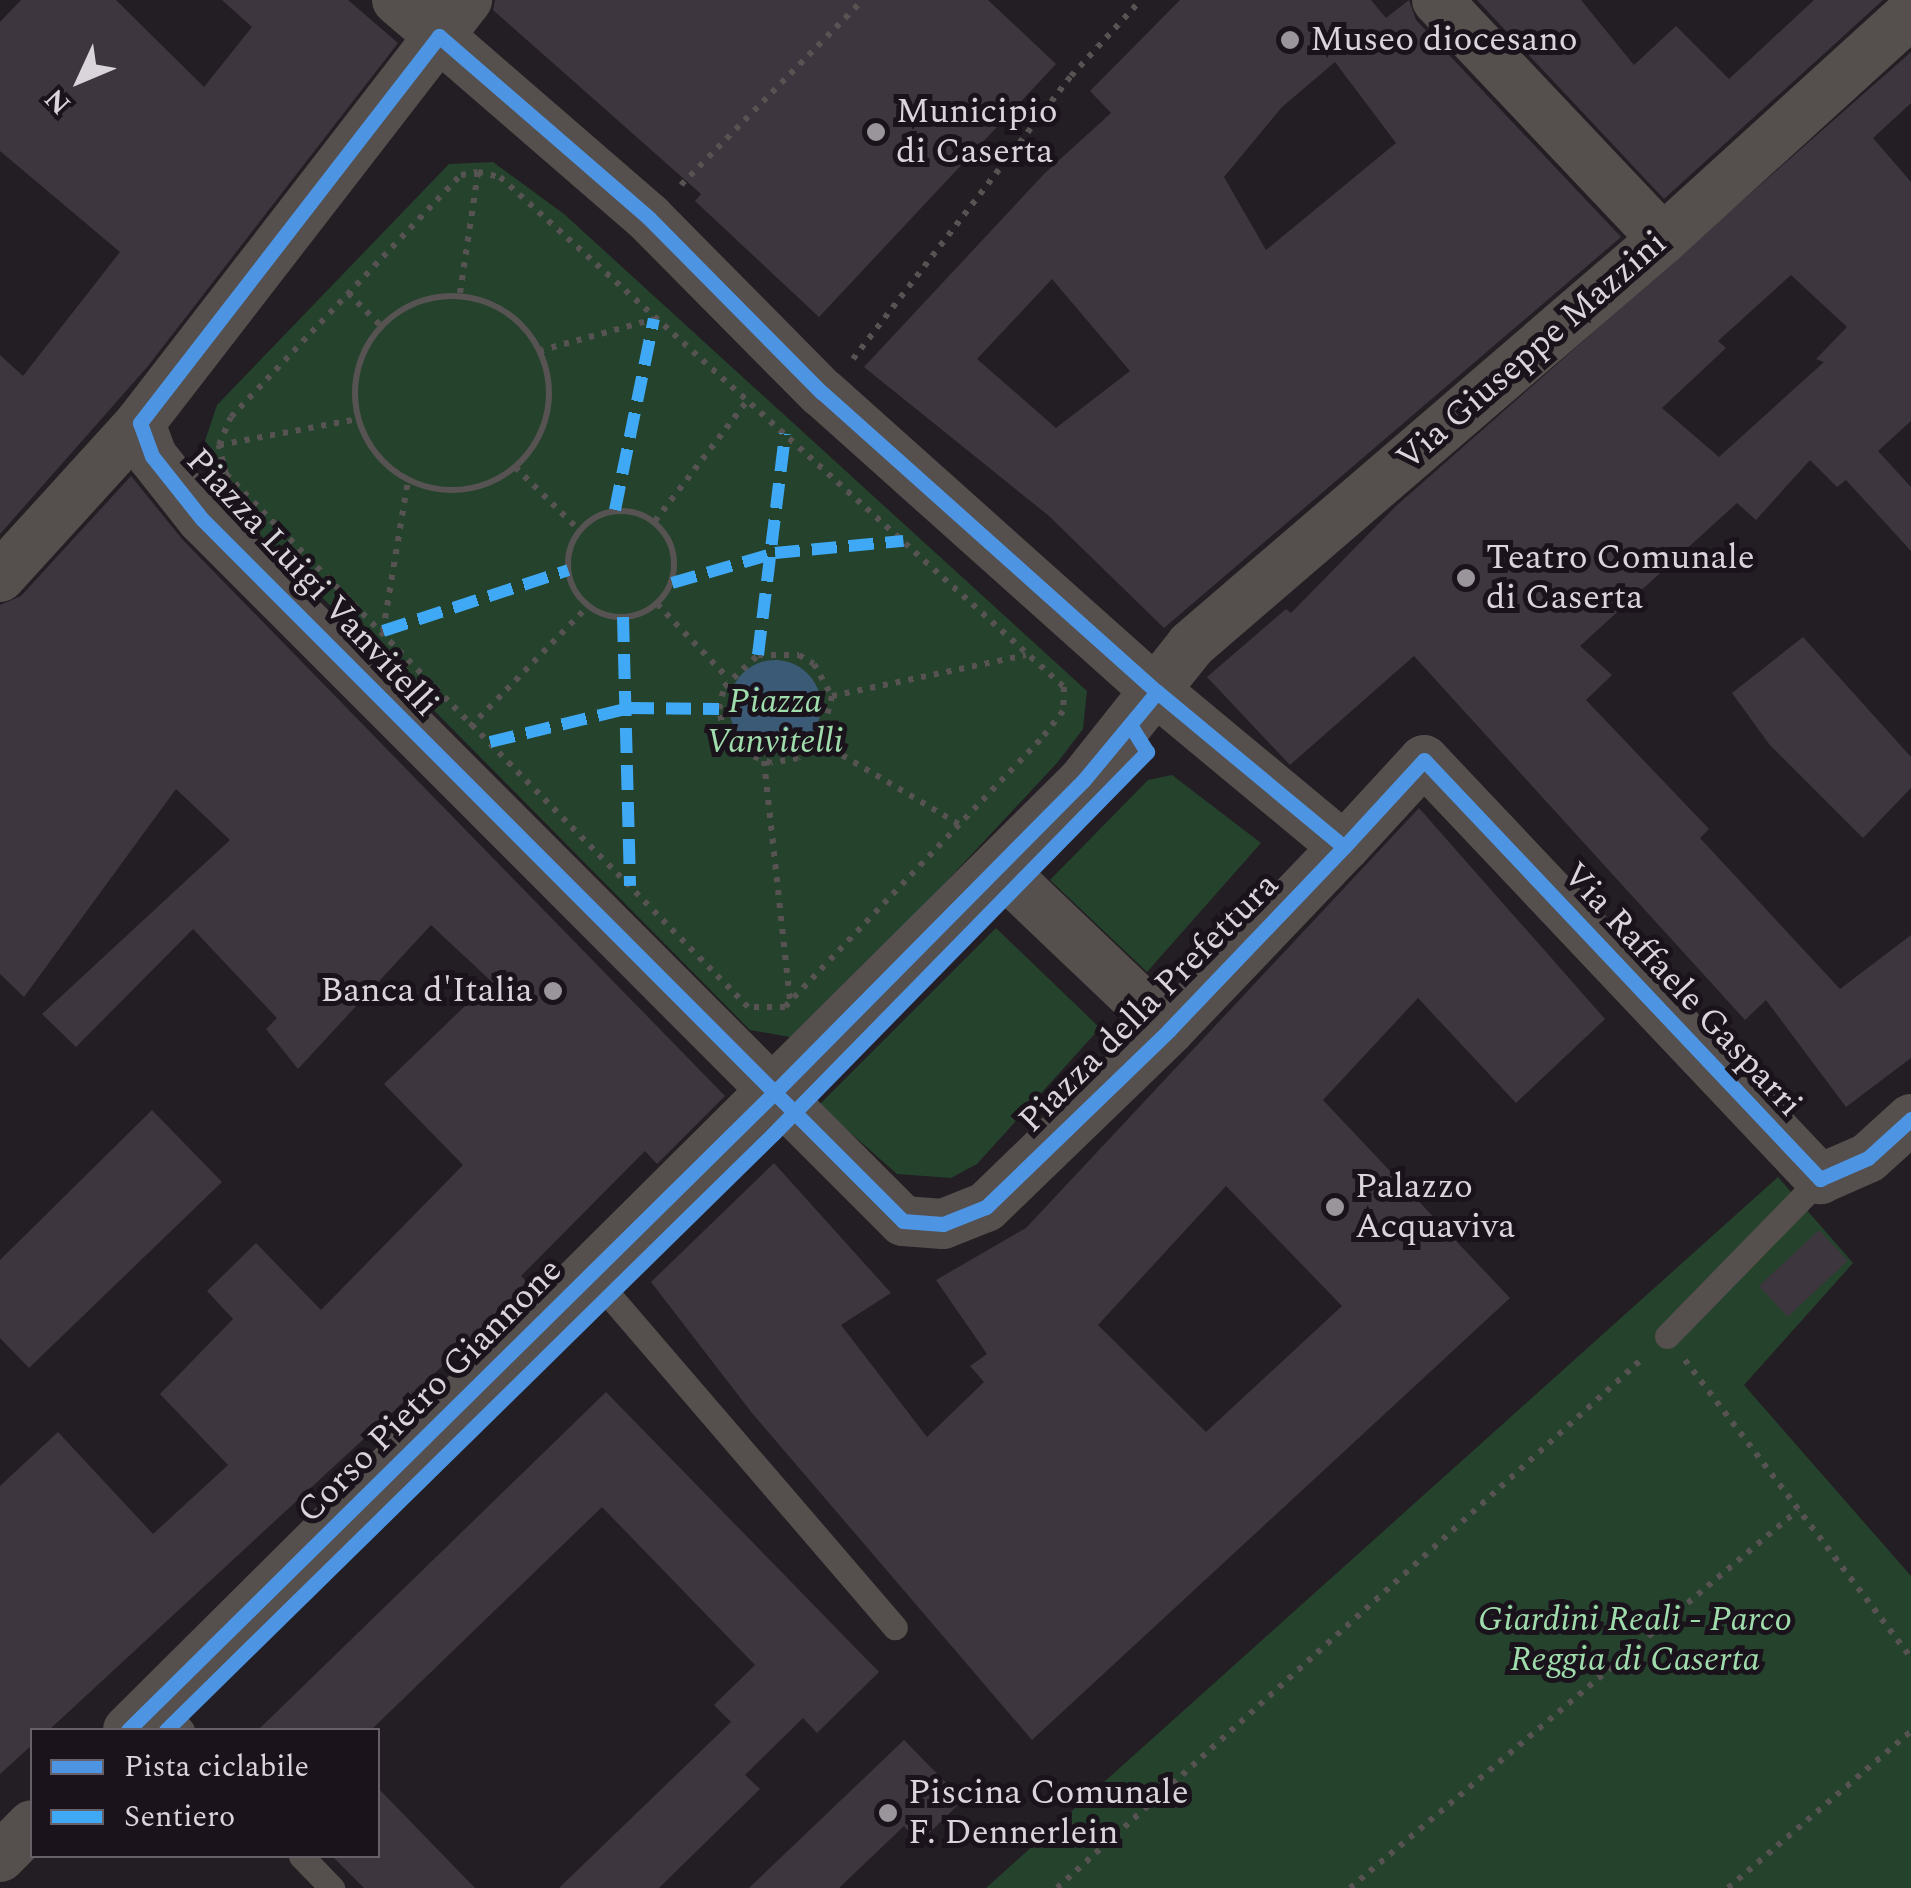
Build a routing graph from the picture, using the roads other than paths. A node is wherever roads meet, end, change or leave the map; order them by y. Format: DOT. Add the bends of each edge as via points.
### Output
graph roads {
  1 [pos="397,0"];
  2 [pos="1437,0"];
  3 [pos="1911,13"];
  4 [pos="453,18"];
  5 [pos="1663,238"];
  6 [pos="140,423"];
  7 [pos="0,577"];
  8 [pos="1144,679"];
  9 [pos="1344,846"];
  10 [pos="998,868"];
  11 [pos="1169,1030"];
  12 [pos="774,1093"];
  13 [pos="1911,1119"];
  14 [pos="1820,1179"];
  15 [pos="591,1274"];
  16 [pos="1667,1336"];
  17 [pos="895,1627"];
  18 [pos="155,1721"];
  19 [pos="30,1826"];
  20 [pos="0,1856"];
  21 [pos="303,1858"];
  22 [pos="332,1888"];
  1 -- 4 [label="street"];
  2 -- 5 [label="street"];
  3 -- 5 [label="street, Via Giuseppe Mazzini"];
  4 -- 6 [label="street"];
  4 -- 8 [label="street" via="822,393"];
  5 -- 8 [label="street, Via Giuseppe Mazzini" via="1192,645"];
  6 -- 7 [label="street"];
  6 -- 12 [label="street, Piazza Luigi Vanvitelli" via="152,456 202,519"];
  8 -- 9 [label="street"];
  8 -- 10 [label="street" via="1083,781"];
  9 -- 11 [label="street, Piazza della Prefettura"];
  9 -- 14 [label="street, Via Raffaele Gasparri" via="1424,760"];
  10 -- 11 [label="street, Piazza della Prefettura"];
  10 -- 12 [label="street"];
  11 -- 12 [label="street, Piazza della Prefettura" via="986,1207 943,1224 903,1220"];
  12 -- 15 [label="street, Corso Pietro Giannone"];
  13 -- 14 [label="street" via="1868,1158"];
  14 -- 16 [label="lane"];
  15 -- 17 [label="lane"];
  15 -- 18 [label="street, Corso Pietro Giannone"];
  19 -- 20 [label="street"];
  21 -- 22 [label="lane"];
}
